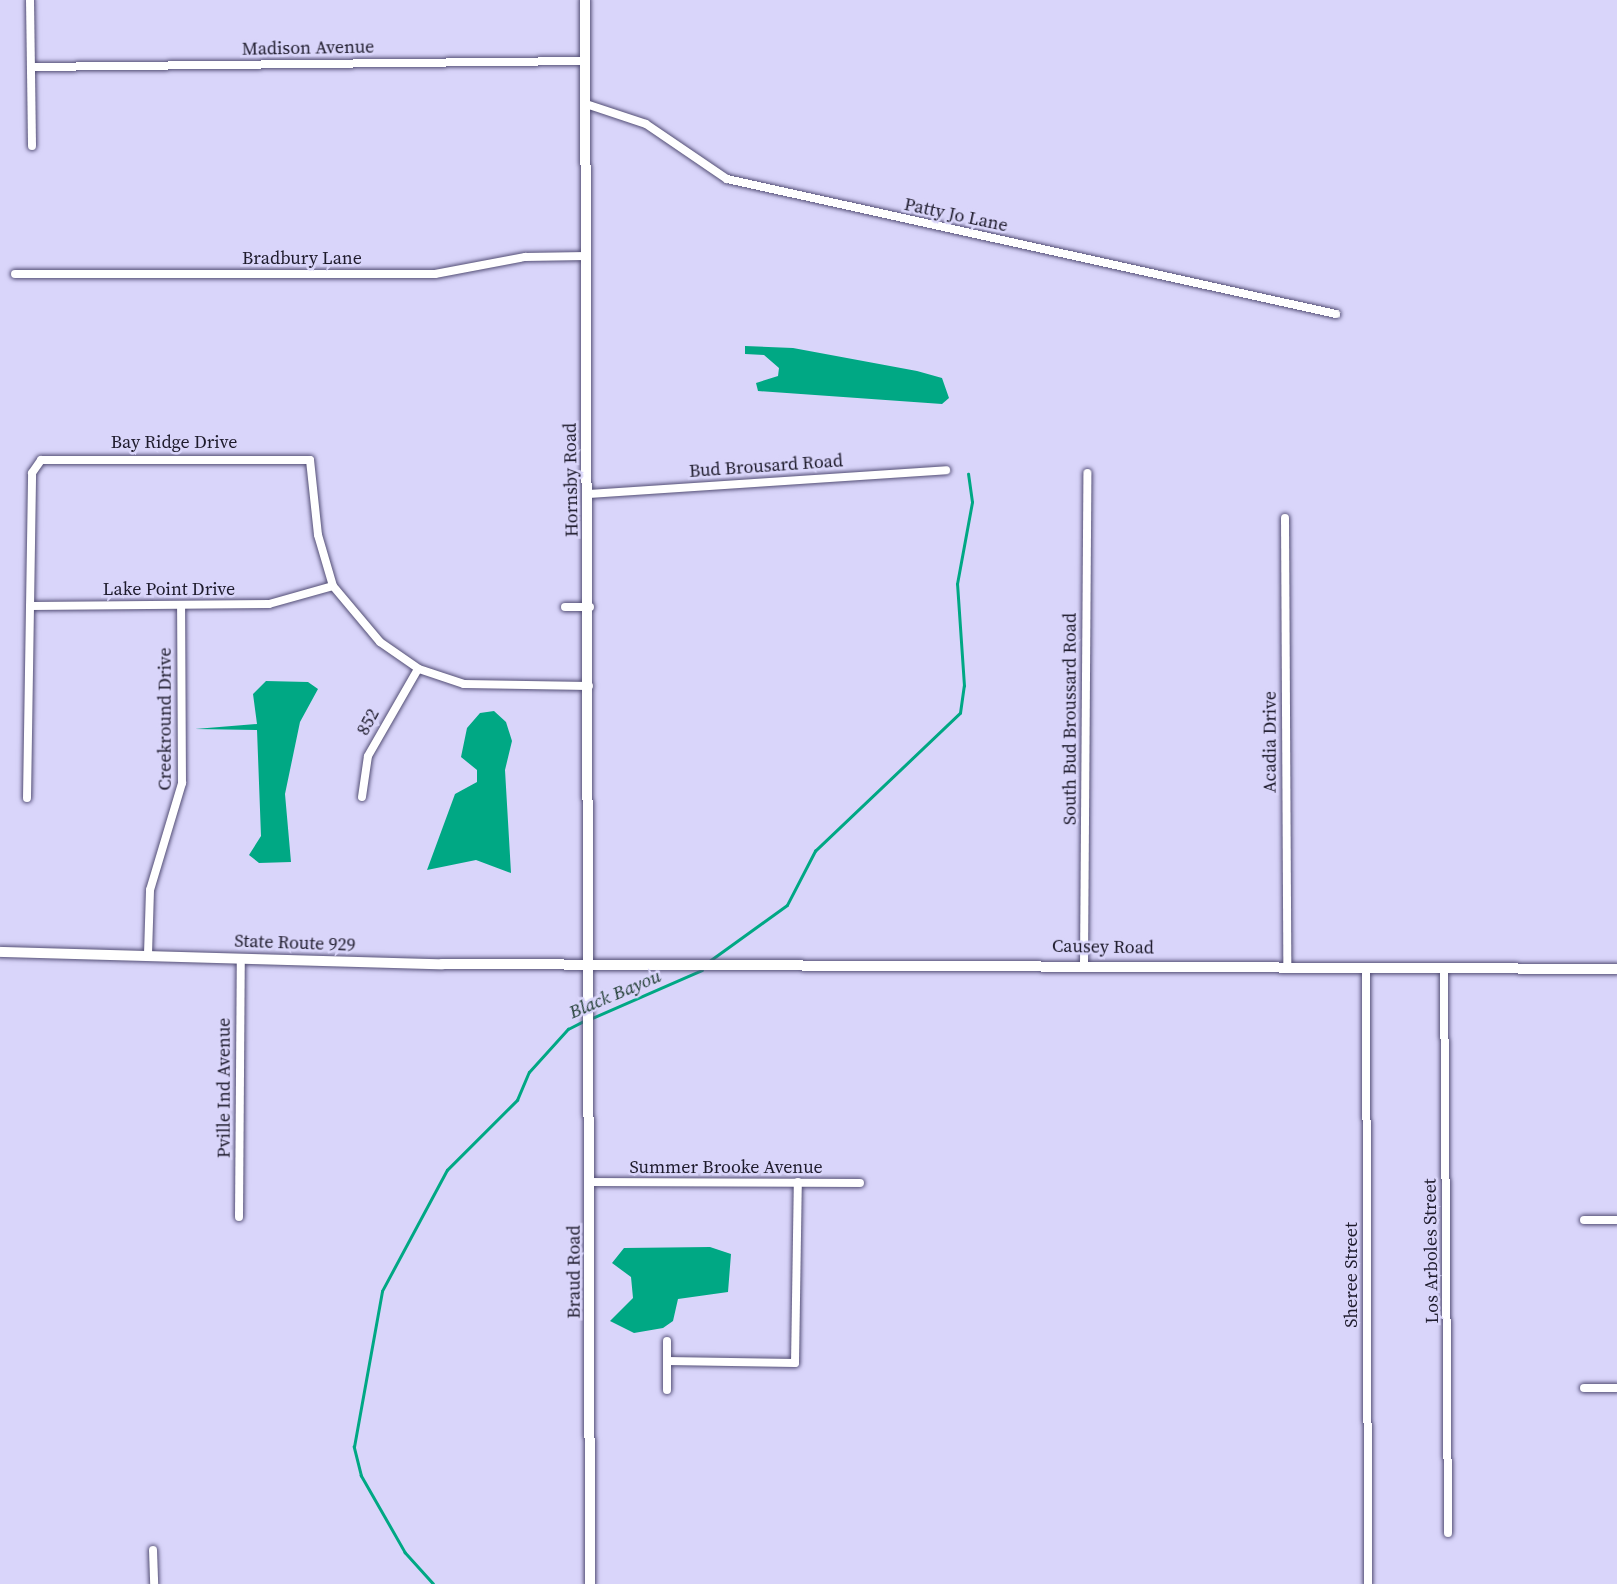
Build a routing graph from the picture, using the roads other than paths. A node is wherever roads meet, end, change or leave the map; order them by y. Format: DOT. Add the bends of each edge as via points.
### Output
graph roads {
  1 [pos="30,0"];
  2 [pos="586,0"];
  3 [pos="586,61"];
  4 [pos="31,67"];
  5 [pos="586,104"];
  6 [pos="32,146"];
  7 [pos="586,256"];
  8 [pos="15,274"];
  9 [pos="1336,314"];
  10 [pos="946,470"];
  11 [pos="1087,473"];
  12 [pos="589,494"];
  13 [pos="1285,518"];
  14 [pos="332,586"];
  15 [pos="181,605"];
  16 [pos="30,606"];
  17 [pos="565,607"];
  18 [pos="590,607"];
  19 [pos="418,668"];
  20 [pos="590,686"];
  21 [pos="362,797"];
  22 [pos="27,798"];
  23 [pos="0,952"];
  24 [pos="148,954"];
  25 [pos="241,960"];
  26 [pos="588,960"];
  27 [pos="1084,964"];
  28 [pos="1287,966"];
  29 [pos="1366,967"];
  30 [pos="1444,968"];
  31 [pos="1617,969"];
  32 [pos="591,1182"];
  33 [pos="797,1182"];
  34 [pos="860,1183"];
  35 [pos="239,1217"];
  36 [pos="1584,1220"];
  37 [pos="1617,1220"];
  38 [pos="667,1341"];
  39 [pos="667,1361"];
  40 [pos="1584,1388"];
  41 [pos="1617,1388"];
  42 [pos="667,1390"];
  43 [pos="1448,1533"];
  44 [pos="153,1550"];
  45 [pos="154,1584"];
  46 [pos="590,1584"];
  47 [pos="1368,1584"];
  1 -- 4 [label="street"];
  2 -- 3 [label="street, Hornsby Road"];
  3 -- 4 [label="street, Madison Avenue"];
  3 -- 5 [label="street, Hornsby Road"];
  4 -- 6 [label="street"];
  5 -- 7 [label="street, Hornsby Road"];
  5 -- 9 [label="street, Patty Jo Lane" via="646,124 727,179"];
  7 -- 8 [label="street, Bradbury Lane" via="525,257 435,274"];
  7 -- 12 [label="street, Hornsby Road"];
  10 -- 12 [label="street, Bud Brousard Road"];
  11 -- 27 [label="street, South Bud Broussard Road"];
  12 -- 18 [label="street, Hornsby Road"];
  13 -- 28 [label="street, Acadia Drive"];
  14 -- 15 [label="street, Lake Point Drive" via="269,604"];
  14 -- 16 [label="street, Bay Ridge Drive" via="321,550 310,460 38,461 32,473"];
  14 -- 19 [label="street" via="365,630"];
  15 -- 16 [label="street, Lake Point Drive"];
  15 -- 24 [label="street, Creekround Drive" via="183,783 150,890"];
  16 -- 22 [label="street"];
  17 -- 18 [label="street"];
  18 -- 20 [label="street, Hornsby Road"];
  19 -- 20 [label="street" via="490,687"];
  19 -- 21 [label="street, 852" via="368,756"];
  20 -- 26 [label="street, Hornsby Road"];
  23 -- 24 [label="street, State Route 929"];
  24 -- 25 [label="street, State Route 929"];
  25 -- 26 [label="street, State Route 929"];
  25 -- 35 [label="street, Pville Ind Avenue"];
  26 -- 27 [label="street, Causey Road"];
  26 -- 32 [label="street, Braud Road"];
  27 -- 28 [label="street, Causey Road"];
  28 -- 29 [label="street, Causey Road"];
  29 -- 30 [label="street, Causey Road"];
  29 -- 47 [label="street, Sheree Street"];
  30 -- 31 [label="street, Causey Road"];
  30 -- 43 [label="street, Los Arboles Street"];
  32 -- 33 [label="street, Summer Brooke Avenue"];
  32 -- 46 [label="street, Braud Road"];
  33 -- 34 [label="street, Summer Brooke Avenue"];
  33 -- 39 [label="street" via="794,1363"];
  36 -- 37 [label="street"];
  38 -- 39 [label="street"];
  39 -- 42 [label="street"];
  40 -- 41 [label="street"];
  44 -- 45 [label="street"];
}
